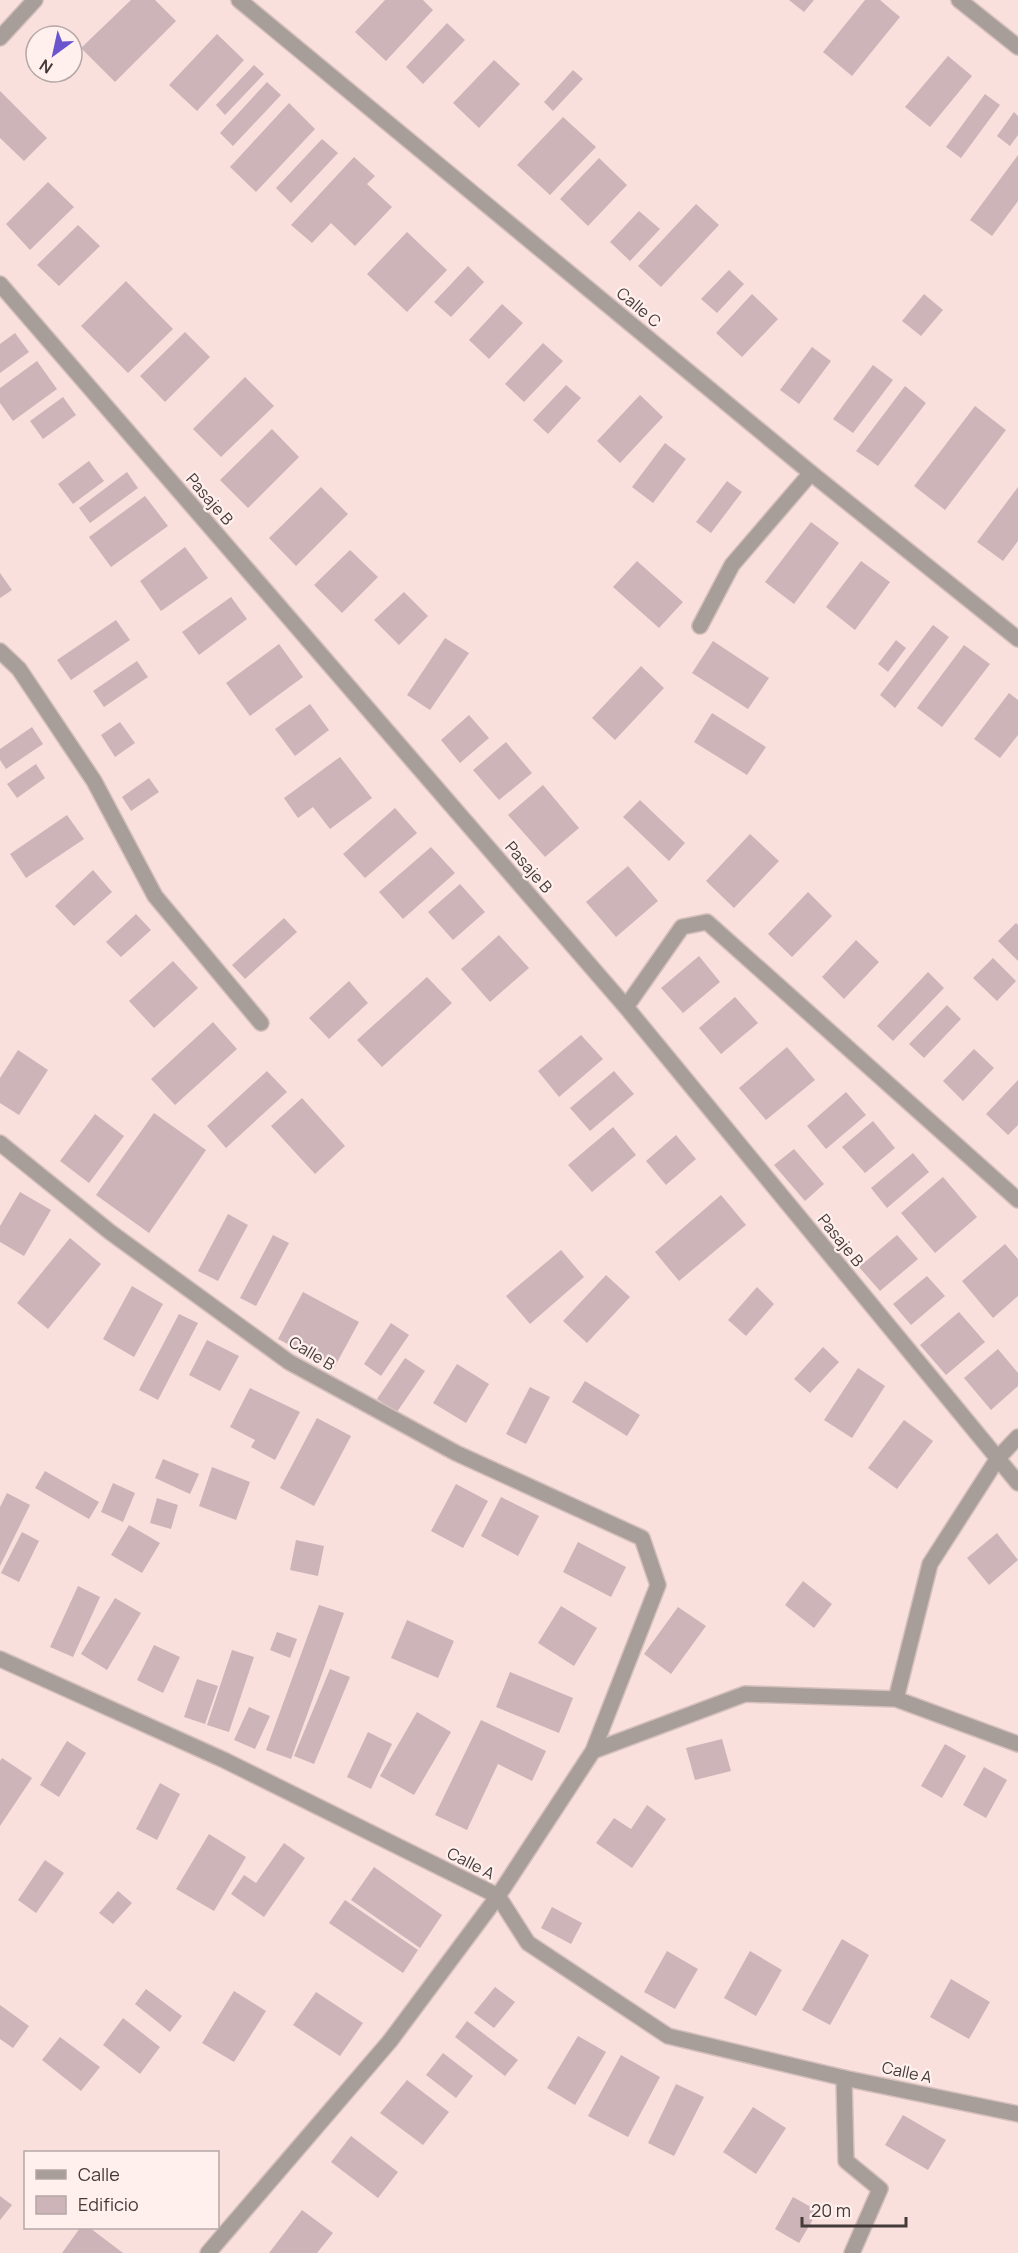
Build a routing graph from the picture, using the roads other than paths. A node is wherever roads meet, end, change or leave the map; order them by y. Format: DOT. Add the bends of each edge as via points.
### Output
graph roads {
  1 [pos="35,0"];
  2 [pos="239,0"];
  3 [pos="959,0"];
  4 [pos="0,38"];
  5 [pos="1018,47"];
  6 [pos="0,284"];
  7 [pos="811,473"];
  8 [pos="700,626"];
  9 [pos="1018,639"];
  10 [pos="0,651"];
  11 [pos="626,1007"];
  12 [pos="261,1023"];
  13 [pos="0,1143"];
  14 [pos="1018,1200"];
  15 [pos="1018,1437"];
  16 [pos="998,1458"];
  17 [pos="1018,1484"];
  18 [pos="0,1659"];
  19 [pos="896,1699"];
  20 [pos="1018,1744"];
  21 [pos="592,1751"];
  22 [pos="498,1896"];
  23 [pos="844,2078"];
  24 [pos="1018,2114"];
  25 [pos="208,2253"];
  26 [pos="852,2253"];
  1 -- 4 [label="street"];
  2 -- 7 [label="street, Calle C"];
  3 -- 5 [label="street"];
  6 -- 11 [label="street, Pasaje B"];
  7 -- 8 [label="street" via="732,565"];
  7 -- 9 [label="street, Calle C"];
  10 -- 12 [label="street" via="19,669 94,780 155,896"];
  11 -- 14 [label="street" via="682,927 707,922"];
  11 -- 16 [label="street, Pasaje B"];
  13 -- 21 [label="street, Calle B" via="110,1232 289,1362 456,1454 642,1538 658,1585"];
  15 -- 16 [label="street"];
  16 -- 17 [label="street, Pasaje B"];
  16 -- 19 [label="street" via="930,1564"];
  18 -- 22 [label="street, Calle A" via="224,1760"];
  19 -- 20 [label="street"];
  19 -- 21 [label="street" via="745,1694"];
  21 -- 22 [label="street"];
  22 -- 23 [label="street, Calle A" via="528,1943 668,2036"];
  22 -- 25 [label="street" via="390,2041"];
  23 -- 24 [label="street, Calle A"];
  23 -- 26 [label="street" via="846,2161 880,2189"];
}
